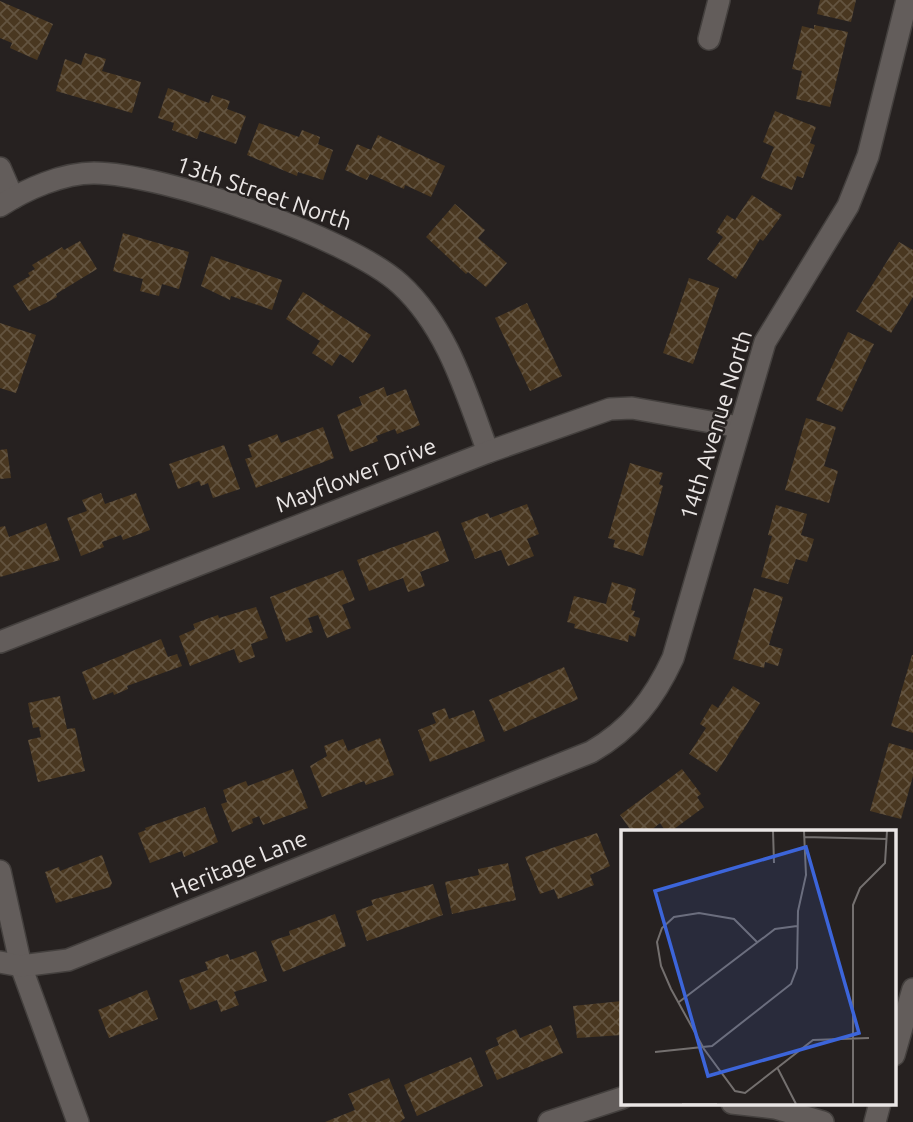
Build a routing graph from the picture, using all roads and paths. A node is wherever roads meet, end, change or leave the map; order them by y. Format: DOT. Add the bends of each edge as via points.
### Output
graph roads {
  1 [pos="719,0"];
  2 [pos="907,0"];
  3 [pos="709,39"];
  4 [pos="0,168"];
  5 [pos="6,202"];
  6 [pos="739,427"];
  7 [pos="488,452"];
  8 [pos="0,642"];
  9 [pos="494,792"];
  10 [pos="0,871"];
  11 [pos="10,964"];
  12 [pos="913,989"];
  13 [pos="895,1052"];
  14 [pos="621,1098"];
  15 [pos="741,1104"];
  16 [pos="880,1104"];
  17 [pos="78,1122"];
  18 [pos="549,1122"];
  19 [pos="823,1122"];
  20 [pos="874,1122"];
  1 -- 3 [label="street"];
  2 -- 6 [label="street, 14th Avenue North" via="869,156 848,206 765,342"];
  4 -- 5 [label="street"];
  5 -- 7 [label="street, 13th Street North" via="62,178 125,174 333,241 400,284 424,311 458,372"];
  6 -- 7 [label="street, Mayflower Drive" via="610,408"];
  6 -- 9 [label="street, 14th Avenue North" via="673,658 657,692 614,739"];
  7 -- 8 [label="street, Mayflower Drive"];
  9 -- 11 [label="street, Heritage Lane" via="68,960"];
  10 -- 11 [label="street"];
  11 -- 17 [label="street"];
  12 -- 13 [label="street"];
  14 -- 18 [label="street"];
  15 -- 19 [label="street"];
  16 -- 20 [label="street"];
}
